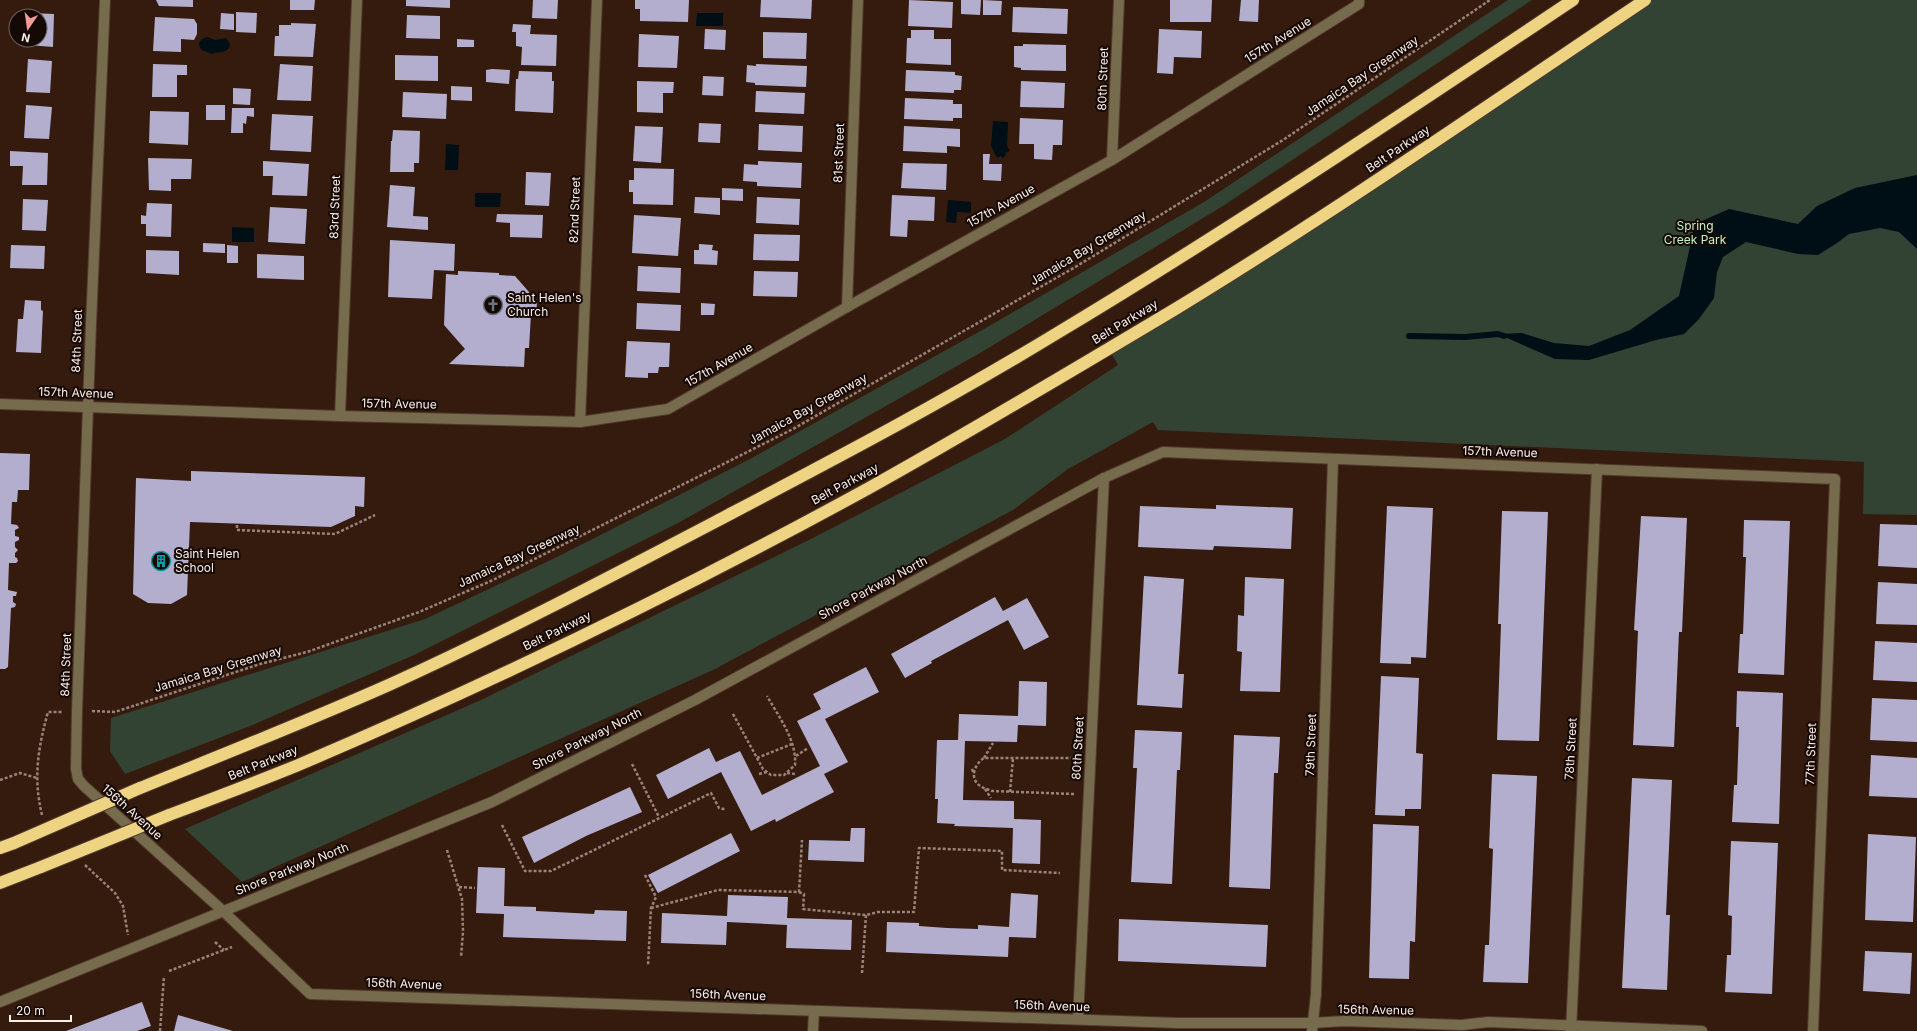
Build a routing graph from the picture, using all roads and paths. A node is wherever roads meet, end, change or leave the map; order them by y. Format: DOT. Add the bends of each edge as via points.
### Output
graph roads {
  1 [pos="104,0"];
  2 [pos="357,0"];
  3 [pos="597,0"];
  4 [pos="858,0"];
  5 [pos="1119,0"];
  6 [pos="1490,0"];
  7 [pos="1573,0"];
  8 [pos="1645,0"];
  9 [pos="1359,2"];
  10 [pos="1112,160"];
  11 [pos="846,307"];
  12 [pos="0,404"];
  13 [pos="88,406"];
  14 [pos="340,416"];
  15 [pos="580,422"];
  16 [pos="1163,452"];
  17 [pos="1334,459"];
  18 [pos="1597,469"];
  19 [pos="1104,478"];
  20 [pos="1835,479"];
  21 [pos="375,514"];
  22 [pos="237,525"];
  23 [pos="768,696"];
  24 [pos="77,711"];
  25 [pos="733,714"];
  26 [pos="993,743"];
  27 [pos="792,744"];
  28 [pos="808,748"];
  29 [pos="796,756"];
  30 [pos="757,758"];
  31 [pos="984,758"];
  32 [pos="1013,758"];
  33 [pos="1090,758"];
  34 [pos="632,764"];
  35 [pos="972,769"];
  36 [pos="767,772"];
  37 [pos="787,772"];
  38 [pos="759,774"];
  39 [pos="795,774"];
  40 [pos="974,775"];
  41 [pos="37,778"];
  42 [pos="78,778"];
  43 [pos="0,780"];
  44 [pos="985,788"];
  45 [pos="1010,792"];
  46 [pos="1089,794"];
  47 [pos="991,798"];
  48 [pos="726,808"];
  49 [pos="659,817"];
  50 [pos="502,825"];
  51 [pos="802,840"];
  52 [pos="0,848"];
  53 [pos="447,850"];
  54 [pos="1060,873"];
  55 [pos="645,875"];
  56 [pos="0,883"];
  57 [pos="459,887"];
  58 [pos="475,888"];
  59 [pos="799,892"];
  60 [pos="651,908"];
  61 [pos="223,911"];
  62 [pos="866,915"];
  63 [pos="215,942"];
  64 [pos="232,947"];
  65 [pos="224,950"];
  66 [pos="461,957"];
  67 [pos="648,966"];
  68 [pos="169,971"];
  69 [pos="862,973"];
  70 [pos="164,976"];
  71 [pos="0,1002"];
  72 [pos="814,1011"];
  73 [pos="1078,1019"];
  74 [pos="1462,1025"];
  75 [pos="1312,1027"];
  76 [pos="1571,1028"];
  77 [pos="160,1031"];
  78 [pos="813,1031"];
  79 [pos="1475,1031"];
  80 [pos="1702,1031"];
  81 [pos="1813,1031"];
  1 -- 13 [label="street, 84th Street"];
  2 -- 14 [label="street, 83rd Street"];
  3 -- 15 [label="street, 82nd Street"];
  4 -- 11 [label="street, 81st Street"];
  5 -- 10 [label="street, 80th Street"];
  6 -- 24 [label="path, Jamaica Bay Greenway" via="1283,140 1077,266 793,429 615,520 493,580 419,612 314,649 115,712"];
  7 -- 52 [label="highway, Belt Parkway, bridge" via="1261,207 1050,337 859,446 462,651 301,723"];
  8 -- 56 [label="highway, Belt Parkway, bridge" via="1364,188 1180,306 868,488 553,650 293,767"];
  9 -- 10 [label="street, 157th Avenue"];
  10 -- 11 [label="street, 157th Avenue"];
  11 -- 15 [label="street, 157th Avenue" via="668,409"];
  12 -- 13 [label="street, 157th Avenue"];
  13 -- 14 [label="street, 157th Avenue"];
  13 -- 24 [label="street, 84th Street"];
  14 -- 15 [label="street, 157th Avenue"];
  16 -- 17 [label="street, 157th Avenue"];
  16 -- 19 [label="street, Shore Parkway North"];
  17 -- 18 [label="street, 157th Avenue"];
  17 -- 75 [label="street, 79th Street" via="1316,986"];
  18 -- 20 [label="street, 157th Avenue"];
  18 -- 76 [label="street, 78th Street"];
  19 -- 33 [label="street, 80th Street"];
  19 -- 61 [label="street, Shore Parkway North" via="701,696 492,802"];
  20 -- 81 [label="street, 77th Street"];
  21 -- 22 [label="path" via="335,534 237,530"];
  23 -- 27 [label="path"];
  24 -- 42 [label="street, 84th Street"];
  25 -- 30 [label="path"];
  26 -- 31 [label="path"];
  27 -- 29 [label="path"];
  27 -- 30 [label="path"];
  28 -- 29 [label="path"];
  29 -- 37 [label="path" via="795,765"];
  30 -- 36 [label="path"];
  31 -- 32 [label="path"];
  31 -- 40 [label="path" via="975,768"];
  32 -- 33 [label="path"];
  32 -- 45 [label="path"];
  33 -- 46 [label="street, 80th Street"];
  34 -- 49 [label="path"];
  35 -- 40 [label="path"];
  36 -- 37 [label="path" via="771,775 784,775"];
  36 -- 38 [label="path"];
  37 -- 39 [label="path"];
  40 -- 44 [label="path" via="976,782"];
  41 -- 43 [label="path" via="20,773"];
  42 -- 61 [label="street, 156th Avenue"];
  44 -- 45 [label="path"];
  44 -- 47 [label="path"];
  45 -- 46 [label="path"];
  46 -- 73 [label="street, 80th Street"];
  48 -- 49 [label="path" via="719,808 711,793"];
  49 -- 50 [label="path" via="551,871 525,871"];
  51 -- 59 [label="path"];
  53 -- 57 [label="path"];
  54 -- 62 [label="path" via="1002,870 1002,851 919,848 914,912 878,912"];
  55 -- 60 [label="path" via="656,898"];
  57 -- 58 [label="path"];
  57 -- 66 [label="path" via="462,906"];
  59 -- 60 [label="path" via="718,890"];
  59 -- 62 [label="path" via="804,894 803,909"];
  60 -- 67 [label="path"];
  61 -- 71 [label="street, Shore Parkway North"];
  61 -- 72 [label="street, 156th Avenue" via="310,994"];
  62 -- 69 [label="path"];
  63 -- 65 [label="path"];
  64 -- 65 [label="path"];
  65 -- 68 [label="path"];
  70 -- 77 [label="path"];
  72 -- 73 [label="street, 156th Avenue"];
  72 -- 78 [label="street"];
  73 -- 75 [label="street, 156th Avenue"];
  74 -- 75 [label="street, 156th Avenue" via="1344,1021"];
  74 -- 76 [label="street, 156th Avenue" via="1488,1022"];
  74 -- 79 [label="street, 156th Avenue"];
  76 -- 80 [label="street, 156th Avenue"];
}
